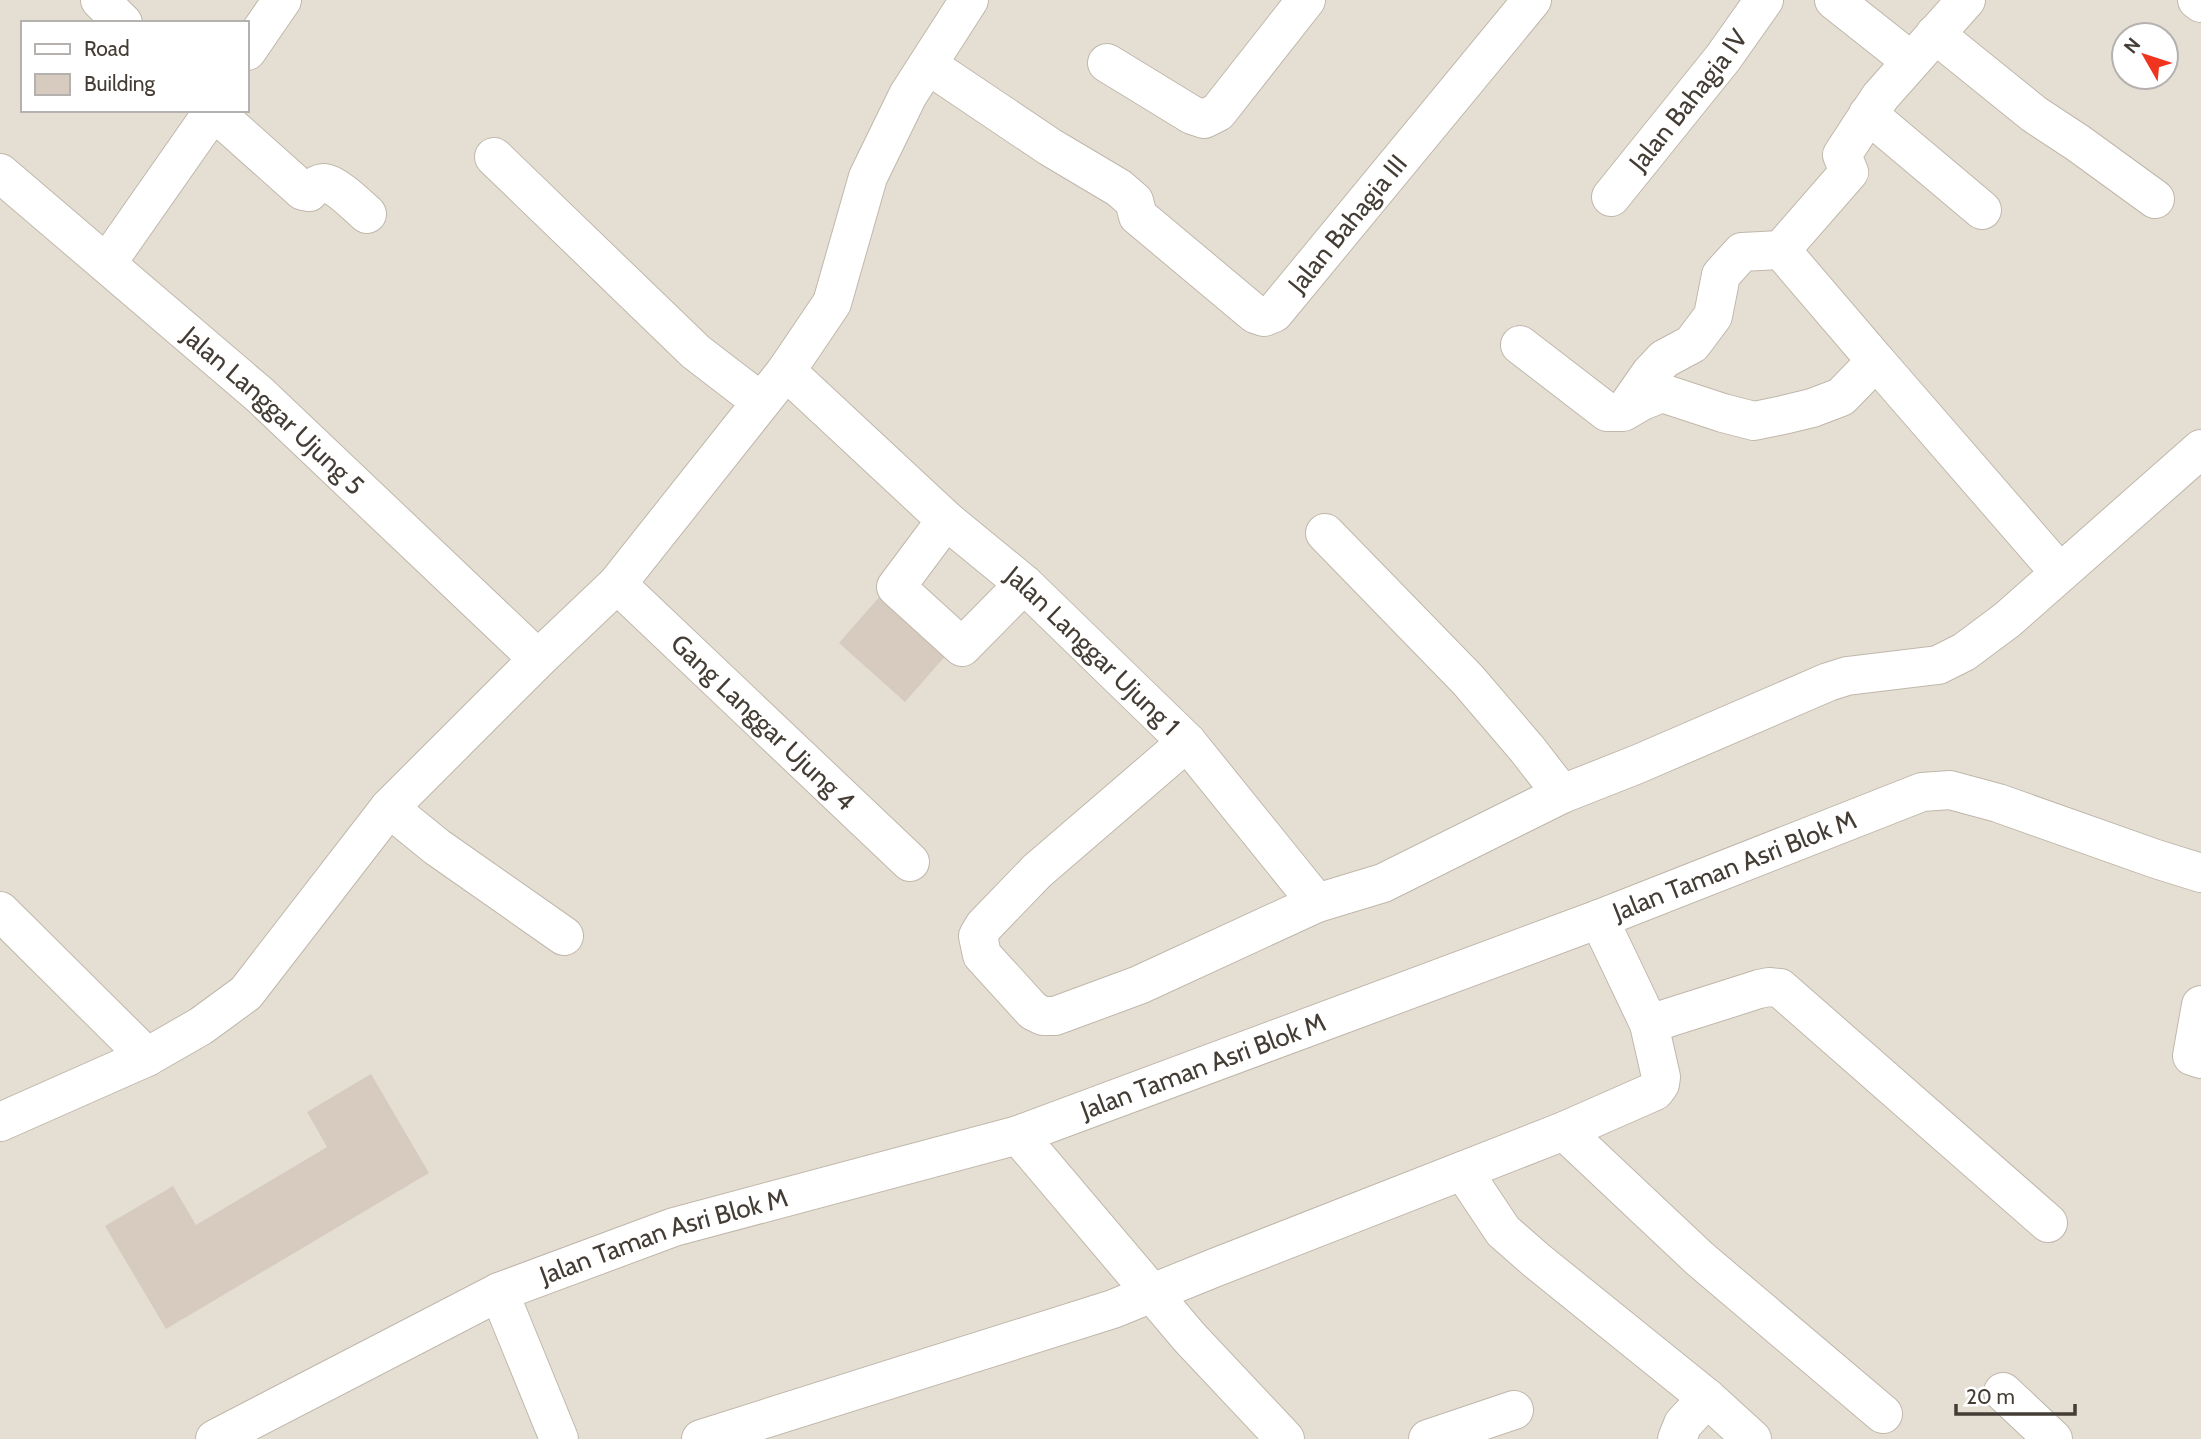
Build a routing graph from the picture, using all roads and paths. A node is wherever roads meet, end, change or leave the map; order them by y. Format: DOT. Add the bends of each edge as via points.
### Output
graph roads {
  1 [pos="100,0"];
  2 [pos="282,0"];
  3 [pos="969,0"];
  4 [pos="1306,0"];
  5 [pos="1532,0"];
  6 [pos="1764,0"];
  7 [pos="1834,0"];
  8 [pos="1966,0"];
  9 [pos="2197,0"];
  10 [pos="2201,3"];
  11 [pos="121,21"];
  12 [pos="1923,47"];
  13 [pos="248,50"];
  14 [pos="930,63"];
  15 [pos="1107,63"];
  16 [pos="215,112"];
  17 [pos="217,112"];
  18 [pos="1868,114"];
  19 [pos="494,157"];
  20 [pos="0,173"];
  21 [pos="1611,197"];
  22 [pos="2155,199"];
  23 [pos="1982,210"];
  24 [pos="368,214"];
  25 [pos="1781,250"];
  26 [pos="107,263"];
  27 [pos="1520,345"];
  28 [pos="1876,361"];
  29 [pos="786,371"];
  30 [pos="761,402"];
  31 [pos="1623,412"];
  32 [pos="2201,449"];
  33 [pos="946,520"];
  34 [pos="1325,533"];
  35 [pos="2060,573"];
  36 [pos="617,584"];
  37 [pos="1024,584"];
  38 [pos="538,659"];
  39 [pos="1187,742"];
  40 [pos="1562,794"];
  41 [pos="389,808"];
  42 [pos="910,862"];
  43 [pos="2201,873"];
  44 [pos="1317,903"];
  45 [pos="0,911"];
  46 [pos="1599,919"];
  47 [pos="564,936"];
  48 [pos="2201,1005"];
  49 [pos="1649,1024"];
  50 [pos="147,1057"];
  51 [pos="2201,1059"];
  52 [pos="0,1122"];
  53 [pos="1563,1131"];
  54 [pos="1018,1135"];
  55 [pos="1463,1171"];
  56 [pos="2048,1223"];
  57 [pos="499,1292"];
  58 [pos="1151,1293"];
  59 [pos="2003,1392"];
  60 [pos="1707,1398"];
  61 [pos="1514,1410"];
  62 [pos="1883,1414"];
  63 [pos="215,1439"];
  64 [pos="559,1439"];
  65 [pos="701,1439"];
  66 [pos="1285,1439"];
  67 [pos="1428,1439"];
  68 [pos="1677,1439"];
  69 [pos="1752,1439"];
  70 [pos="2053,1439"];
  1 -- 11 [label="street"];
  2 -- 13 [label="street"];
  3 -- 14 [label="street"];
  4 -- 15 [label="street" via="1218,112 1204,119"];
  5 -- 14 [label="street, Jalan Bahagia III" via="1274,313 1264,317 1138,216 1134,201 1119,188 1050,147"];
  6 -- 21 [label="street, Jalan Bahagia IV"];
  7 -- 12 [label="street"];
  8 -- 12 [label="street"];
  9 -- 10 [label="street"];
  12 -- 18 [label="street"];
  12 -- 22 [label="street" via="2078,142"];
  14 -- 29 [label="street" via="908,95 868,177 832,303"];
  16 -- 26 [label="street"];
  17 -- 24 [label="street" via="303,191 323,183 332,186"];
  18 -- 23 [label="street"];
  18 -- 25 [label="street" via="1842,155 1849,172"];
  19 -- 30 [label="street" via="696,352"];
  20 -- 26 [label="street, Jalan Langgar Ujung 5"];
  25 -- 28 [label="street"];
  25 -- 31 [label="street" via="1742,252 1721,275 1713,316 1692,344 1664,359"];
  26 -- 38 [label="street, Jalan Langgar Ujung 5" via="260,395"];
  27 -- 31 [label="street" via="1607,412"];
  28 -- 31 [label="street" via="1841,397 1774,417 1754,421 1662,393"];
  28 -- 35 [label="street"];
  29 -- 30 [label="street"];
  29 -- 33 [label="street, Jalan Langgar Ujung 1"];
  30 -- 36 [label="street"];
  32 -- 35 [label="street"];
  33 -- 37 [label="street, Jalan Langgar Ujung 1"];
  33 -- 37 [label="street" via="896,587 962,648"];
  34 -- 40 [label="street" via="1468,680"];
  35 -- 40 [label="street" via="2007,620 1938,665 1828,682"];
  36 -- 38 [label="street"];
  36 -- 42 [label="street, Gang Langgar Ujung 4"];
  37 -- 39 [label="street, Jalan Langgar Ujung 1"];
  38 -- 41 [label="street"];
  39 -- 44 [label="street"];
  39 -- 44 [label="street, Jalan Langgar Ujung 1" via="1037,871 984,926 978,936 982,955 1033,1011 1055,1016 1139,985"];
  40 -- 44 [label="street" via="1383,883"];
  41 -- 47 [label="street"];
  41 -- 50 [label="street" via="246,993"];
  43 -- 46 [label="street, Jalan Taman Asri Blok M" via="1998,803 1950,790 1922,792"];
  45 -- 50 [label="street"];
  46 -- 49 [label="street"];
  46 -- 54 [label="street, Jalan Taman Asri Blok M"];
  48 -- 51 [label="street" via="2192,1056"];
  49 -- 53 [label="street" via="1661,1077 1655,1091"];
  49 -- 56 [label="street" via="1759,989 1780,988"];
  50 -- 52 [label="street"];
  53 -- 55 [label="street"];
  53 -- 62 [label="street" via="1700,1259"];
  54 -- 57 [label="street, Jalan Taman Asri Blok M" via="674,1227"];
  54 -- 58 [label="street"];
  55 -- 58 [label="street"];
  55 -- 60 [label="street" via="1503,1231"];
  57 -- 63 [label="street, Jalan Taman Asri Blok M"];
  57 -- 64 [label="street"];
  58 -- 65 [label="street"];
  58 -- 66 [label="street"];
  59 -- 70 [label="street"];
  60 -- 68 [label="street" via="1683,1424"];
  60 -- 69 [label="street"];
  61 -- 67 [label="street"];
}
